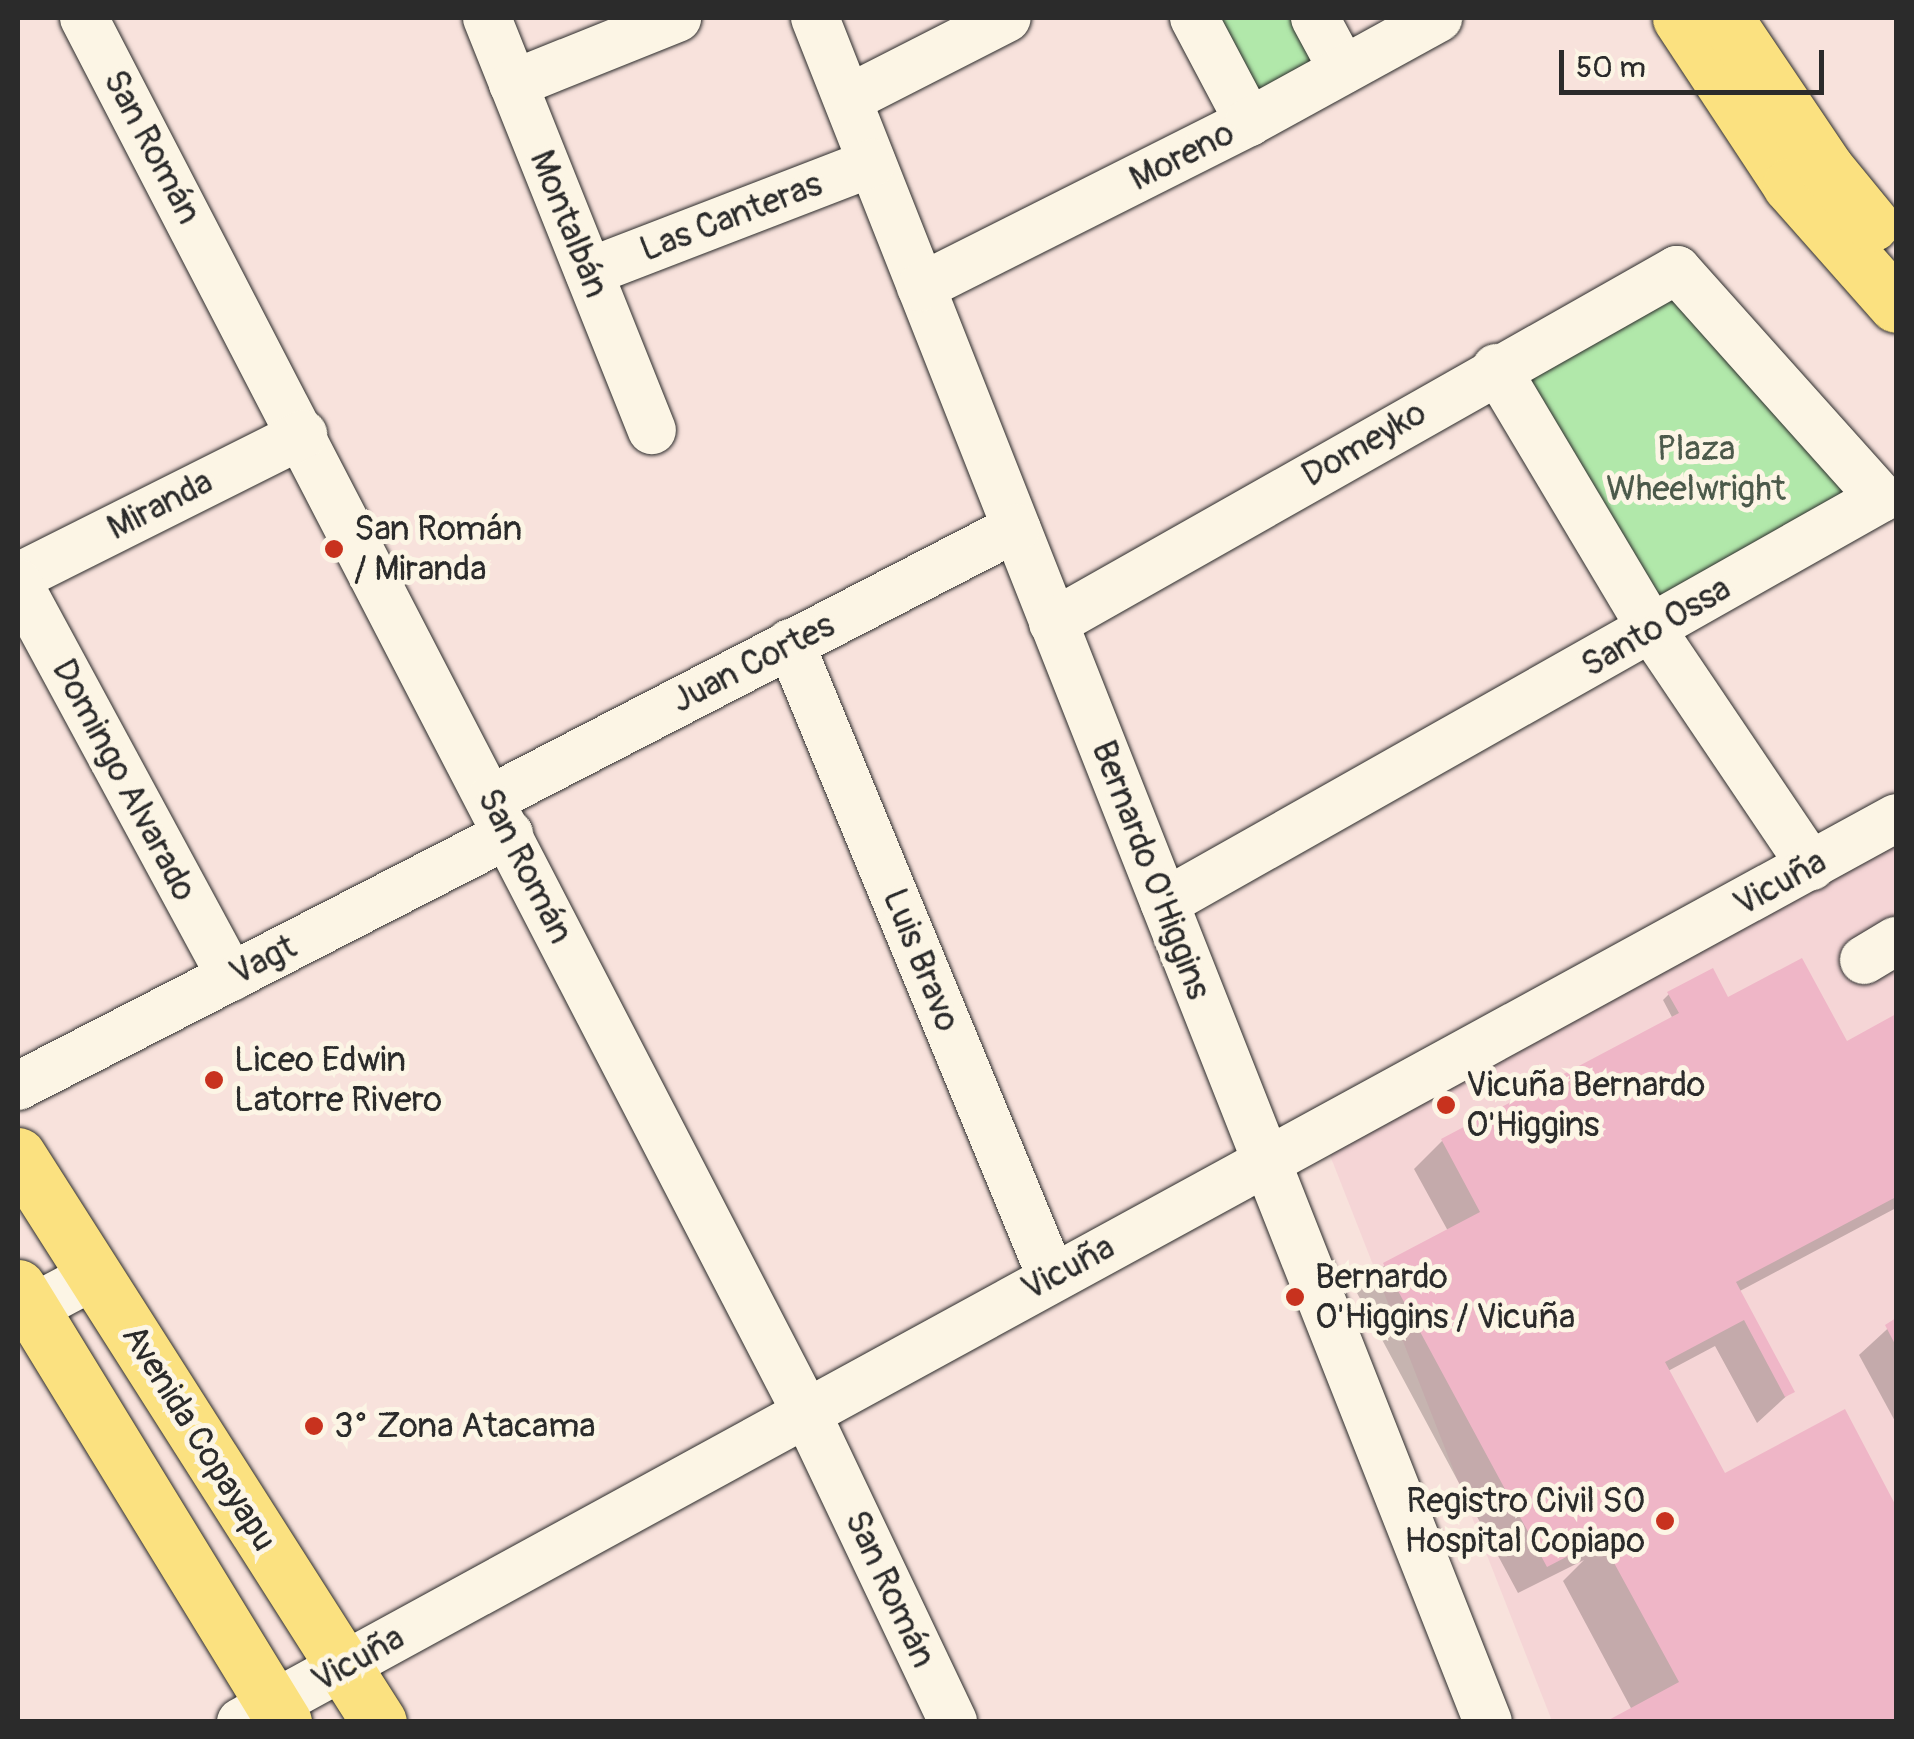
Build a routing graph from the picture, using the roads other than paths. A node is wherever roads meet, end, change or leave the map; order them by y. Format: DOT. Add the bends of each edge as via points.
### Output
graph roads {
  1 [pos="84,18"];
  2 [pos="486,18"];
  3 [pos="678,18"];
  4 [pos="816,18"];
  5 [pos="1007,18"];
  6 [pos="1194,18"];
  7 [pos="1315,18"];
  8 [pos="1438,18"];
  9 [pos="1680,18"];
  10 [pos="1725,18"];
  11 [pos="1344,70"];
  12 [pos="513,84"];
  13 [pos="848,99"];
  14 [pos="1249,122"];
  15 [pos="872,163"];
  16 [pos="1896,253"];
  17 [pos="1677,270"];
  18 [pos="589,272"];
  19 [pos="921,287"];
  20 [pos="1896,305"];
  21 [pos="1496,368"];
  22 [pos="652,430"];
  23 [pos="302,434"];
  24 [pos="1016,528"];
  25 [pos="18,580"];
  26 [pos="1054,623"];
  27 [pos="1652,630"];
  28 [pos="790,643"];
  29 [pos="500,816"];
  30 [pos="1896,818"];
  31 [pos="1810,866"];
  32 [pos="1164,903"];
  33 [pos="231,977"];
  34 [pos="18,1086"];
  35 [pos="18,1155"];
  36 [pos="1266,1162"];
  37 [pos="96,1275"];
  38 [pos="1051,1276"];
  39 [pos="22,1304"];
  40 [pos="806,1412"];
  41 [pos="205,1593"];
  42 [pos="344,1667"];
  43 [pos="266,1716"];
  44 [pos="379,1722"];
  45 [pos="953,1722"];
  46 [pos="1488,1722"];
  1 -- 23 [label="street, San Román"];
  2 -- 12 [label="street, Montalbán"];
  3 -- 12 [label="street"];
  4 -- 13 [label="street, Bernardo O'Higgins"];
  5 -- 13 [label="street"];
  6 -- 14 [label="street"];
  7 -- 11 [label="street"];
  8 -- 11 [label="street, Moreno"];
  9 -- 20 [label="main road" via="1790,185"];
  10 -- 16 [label="main road" via="1826,168"];
  11 -- 14 [label="street, Moreno"];
  12 -- 18 [label="street, Montalbán"];
  13 -- 15 [label="street, Bernardo O'Higgins"];
  14 -- 19 [label="street, Moreno"];
  15 -- 18 [label="street, Las Canteras"];
  15 -- 19 [label="street, Bernardo O'Higgins"];
  17 -- 21 [label="street, Domeyko"];
  17 -- 27 [label="street, Santo Ossa" via="1881,498"];
  18 -- 22 [label="street, Montalbán"];
  19 -- 24 [label="street, Bernardo O'Higgins"];
  21 -- 26 [label="street, Domeyko"];
  21 -- 27 [label="street"];
  23 -- 25 [label="street, Miranda"];
  23 -- 29 [label="street, San Román"];
  24 -- 26 [label="street, Bernardo O'Higgins"];
  24 -- 28 [label="street, Juan Cortes"];
  25 -- 33 [label="street, Domingo Alvarado"];
  26 -- 32 [label="street, Bernardo O'Higgins"];
  27 -- 31 [label="street"];
  27 -- 32 [label="street, Santo Ossa"];
  28 -- 29 [label="street, Juan Cortes"];
  28 -- 38 [label="street, Luis Bravo"];
  29 -- 33 [label="street, Vagt"];
  29 -- 40 [label="street, San Román"];
  30 -- 31 [label="street, Vicuña"];
  31 -- 36 [label="street, Vicuña"];
  32 -- 36 [label="street, Bernardo O'Higgins"];
  33 -- 34 [label="street, Vagt"];
  35 -- 37 [label="main road, Avenida Copayapu"];
  36 -- 38 [label="street, Vicuña"];
  36 -- 46 [label="street, Bernardo O'Higgins"];
  37 -- 39 [label="street"];
  37 -- 42 [label="main road, Avenida Copayapu"];
  38 -- 40 [label="street, Vicuña"];
  39 -- 41 [label="main road"];
  40 -- 42 [label="street, Vicuña"];
  40 -- 45 [label="street, San Román"];
  41 -- 42 [label="main road" via="266,1639"];
  41 -- 43 [label="main road"];
  42 -- 43 [label="street, Vicuña"];
  42 -- 44 [label="main road, Avenida Copayapu"];
}
